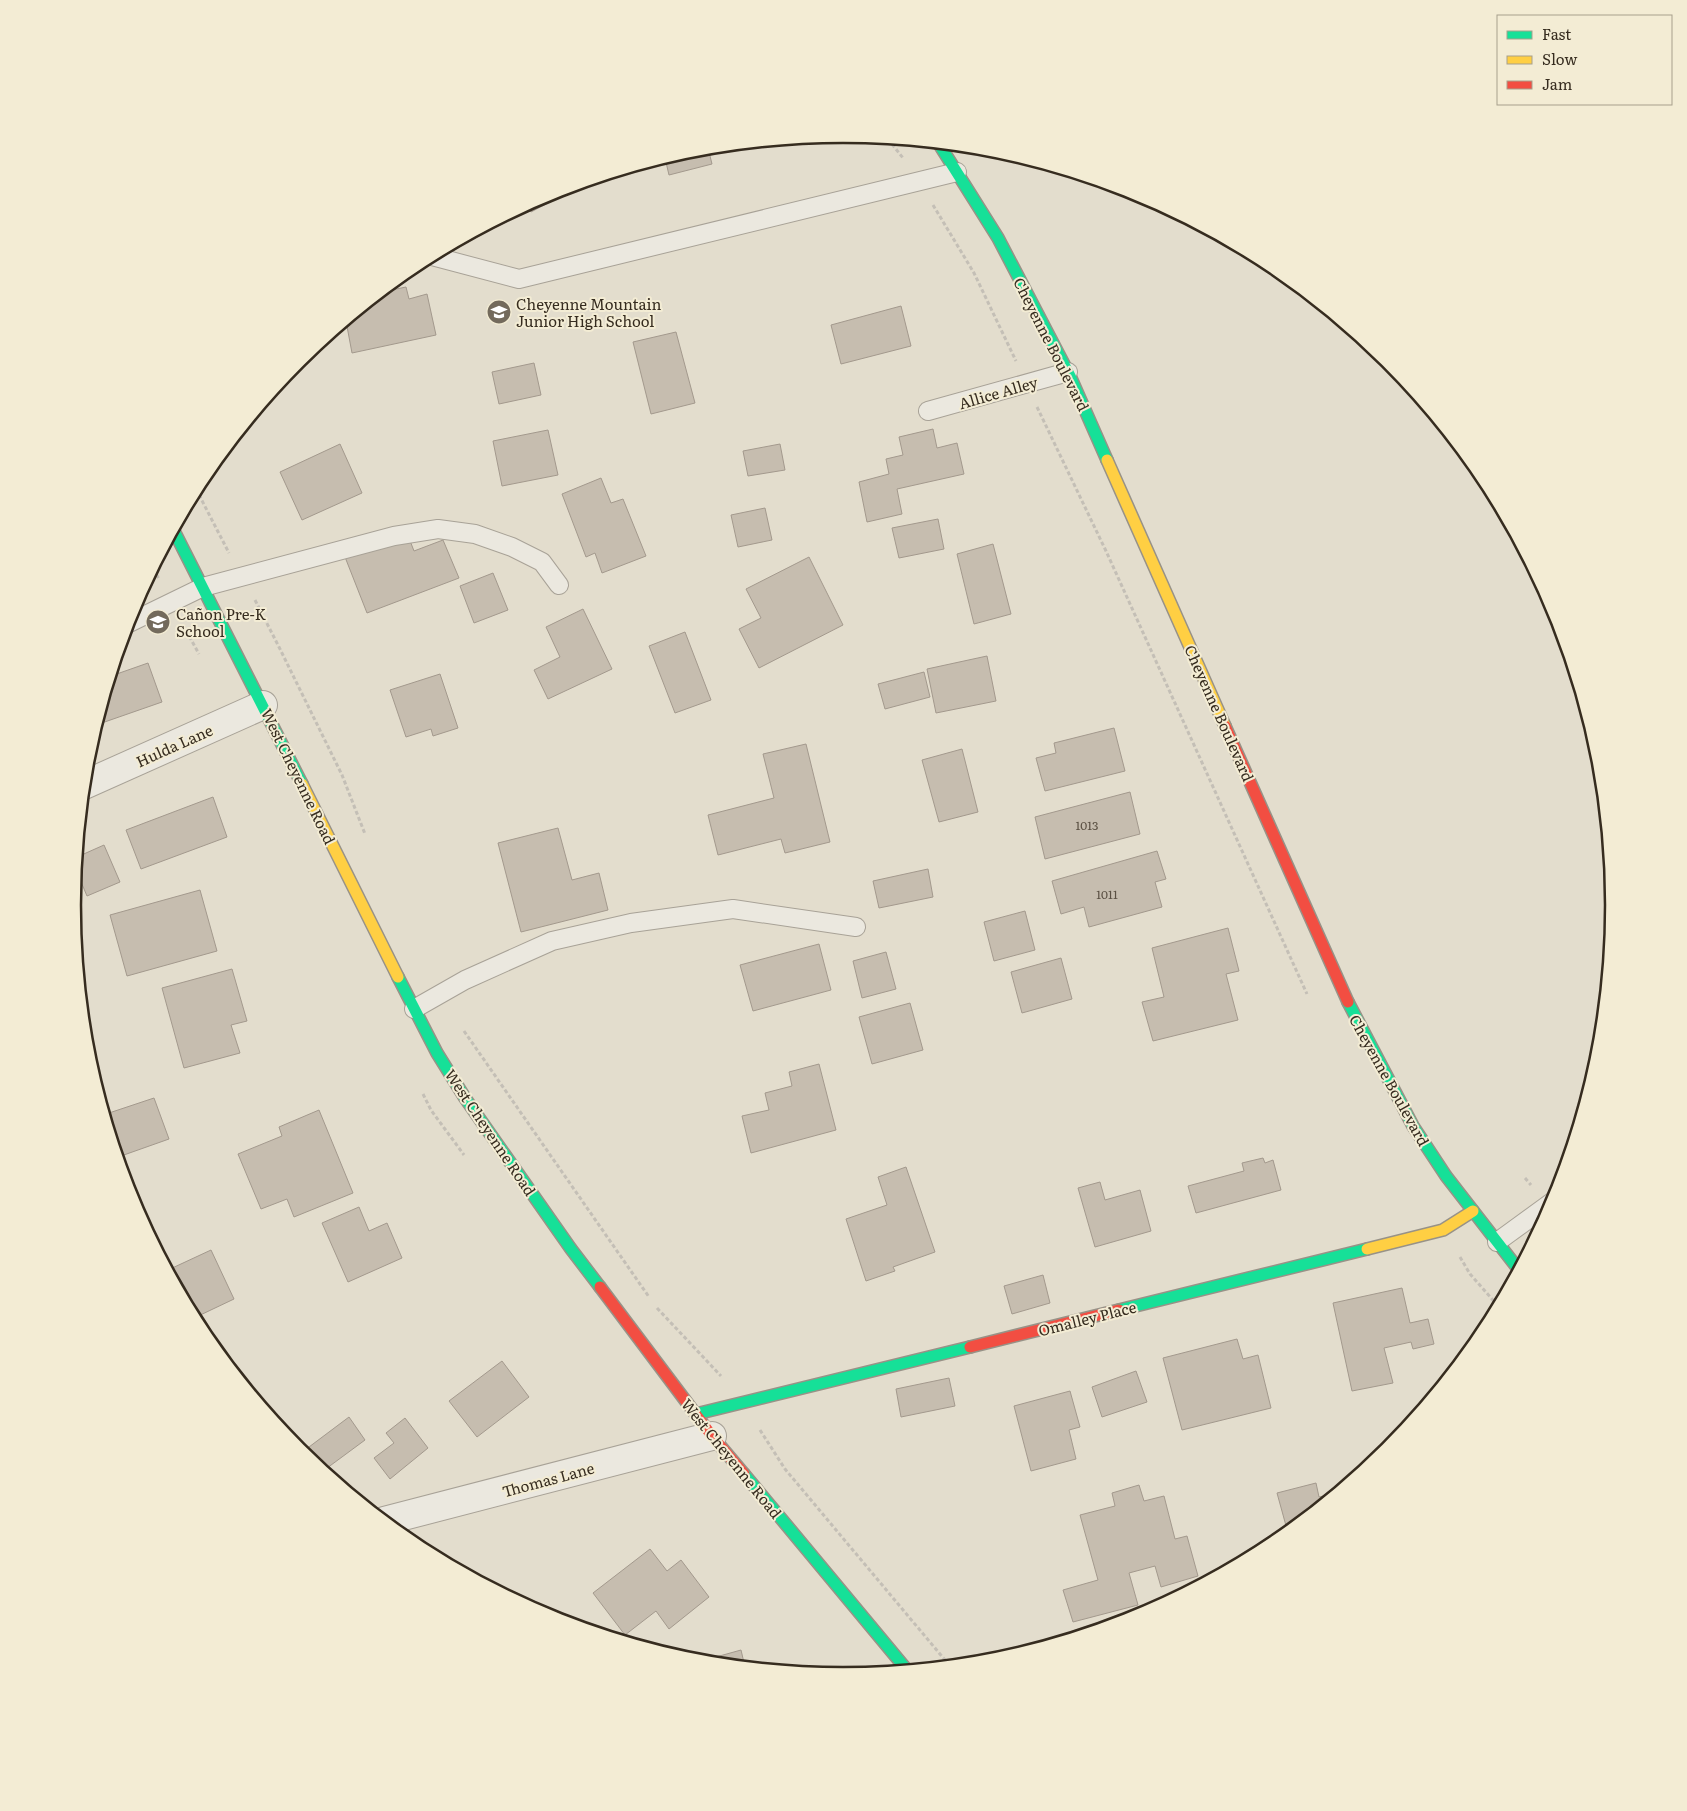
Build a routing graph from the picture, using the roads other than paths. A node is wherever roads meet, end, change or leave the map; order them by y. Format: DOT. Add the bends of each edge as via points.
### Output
graph roads {
  1 [pos="943,150"];
  2 [pos="957,172"];
  3 [pos="441,258"];
  4 [pos="1068,372"];
  5 [pos="928,412"];
  6 [pos="177,536"];
  7 [pos="559,585"];
  8 [pos="203,587"];
  9 [pos="137,619"];
  10 [pos="264,705"];
  11 [pos="92,780"];
  12 [pos="856,927"];
  13 [pos="414,1009"];
  14 [pos="1543,1209"];
  15 [pos="1473,1212"];
  16 [pos="1497,1242"];
  17 [pos="1515,1265"];
  18 [pos="696,1414"];
  19 [pos="712,1436"];
  20 [pos="392,1519"];
  21 [pos="903,1665"];
  1 -- 2 [label="main road, Cheyenne Boulevard"];
  2 -- 3 [label="lane" via="518,279"];
  2 -- 4 [label="main road, Cheyenne Boulevard" via="998,238"];
  4 -- 5 [label="lane, Allice Alley"];
  4 -- 15 [label="main road, Cheyenne Boulevard" via="1352,1012 1413,1126"];
  6 -- 8 [label="main road, West Cheyenne Road"];
  7 -- 8 [label="lane" via="542,562 512,547 475,534 438,529 394,536"];
  8 -- 9 [label="lane"];
  8 -- 10 [label="main road, West Cheyenne Road"];
  10 -- 11 [label="street, Hulda Lane"];
  10 -- 13 [label="main road, West Cheyenne Road"];
  12 -- 13 [label="lane" via="733,909 631,923 552,941 465,980"];
  13 -- 18 [label="main road, West Cheyenne Road" via="465,1098 571,1249"];
  14 -- 16 [label="lane"];
  15 -- 16 [label="main road, Cheyenne Boulevard"];
  15 -- 18 [label="main road, Omalley Place" via="1443,1230"];
  16 -- 17 [label="main road, Cheyenne Boulevard"];
  18 -- 19 [label="main road, West Cheyenne Road"];
  19 -- 20 [label="street, Thomas Lane"];
  19 -- 21 [label="main road, West Cheyenne Road"];
}
